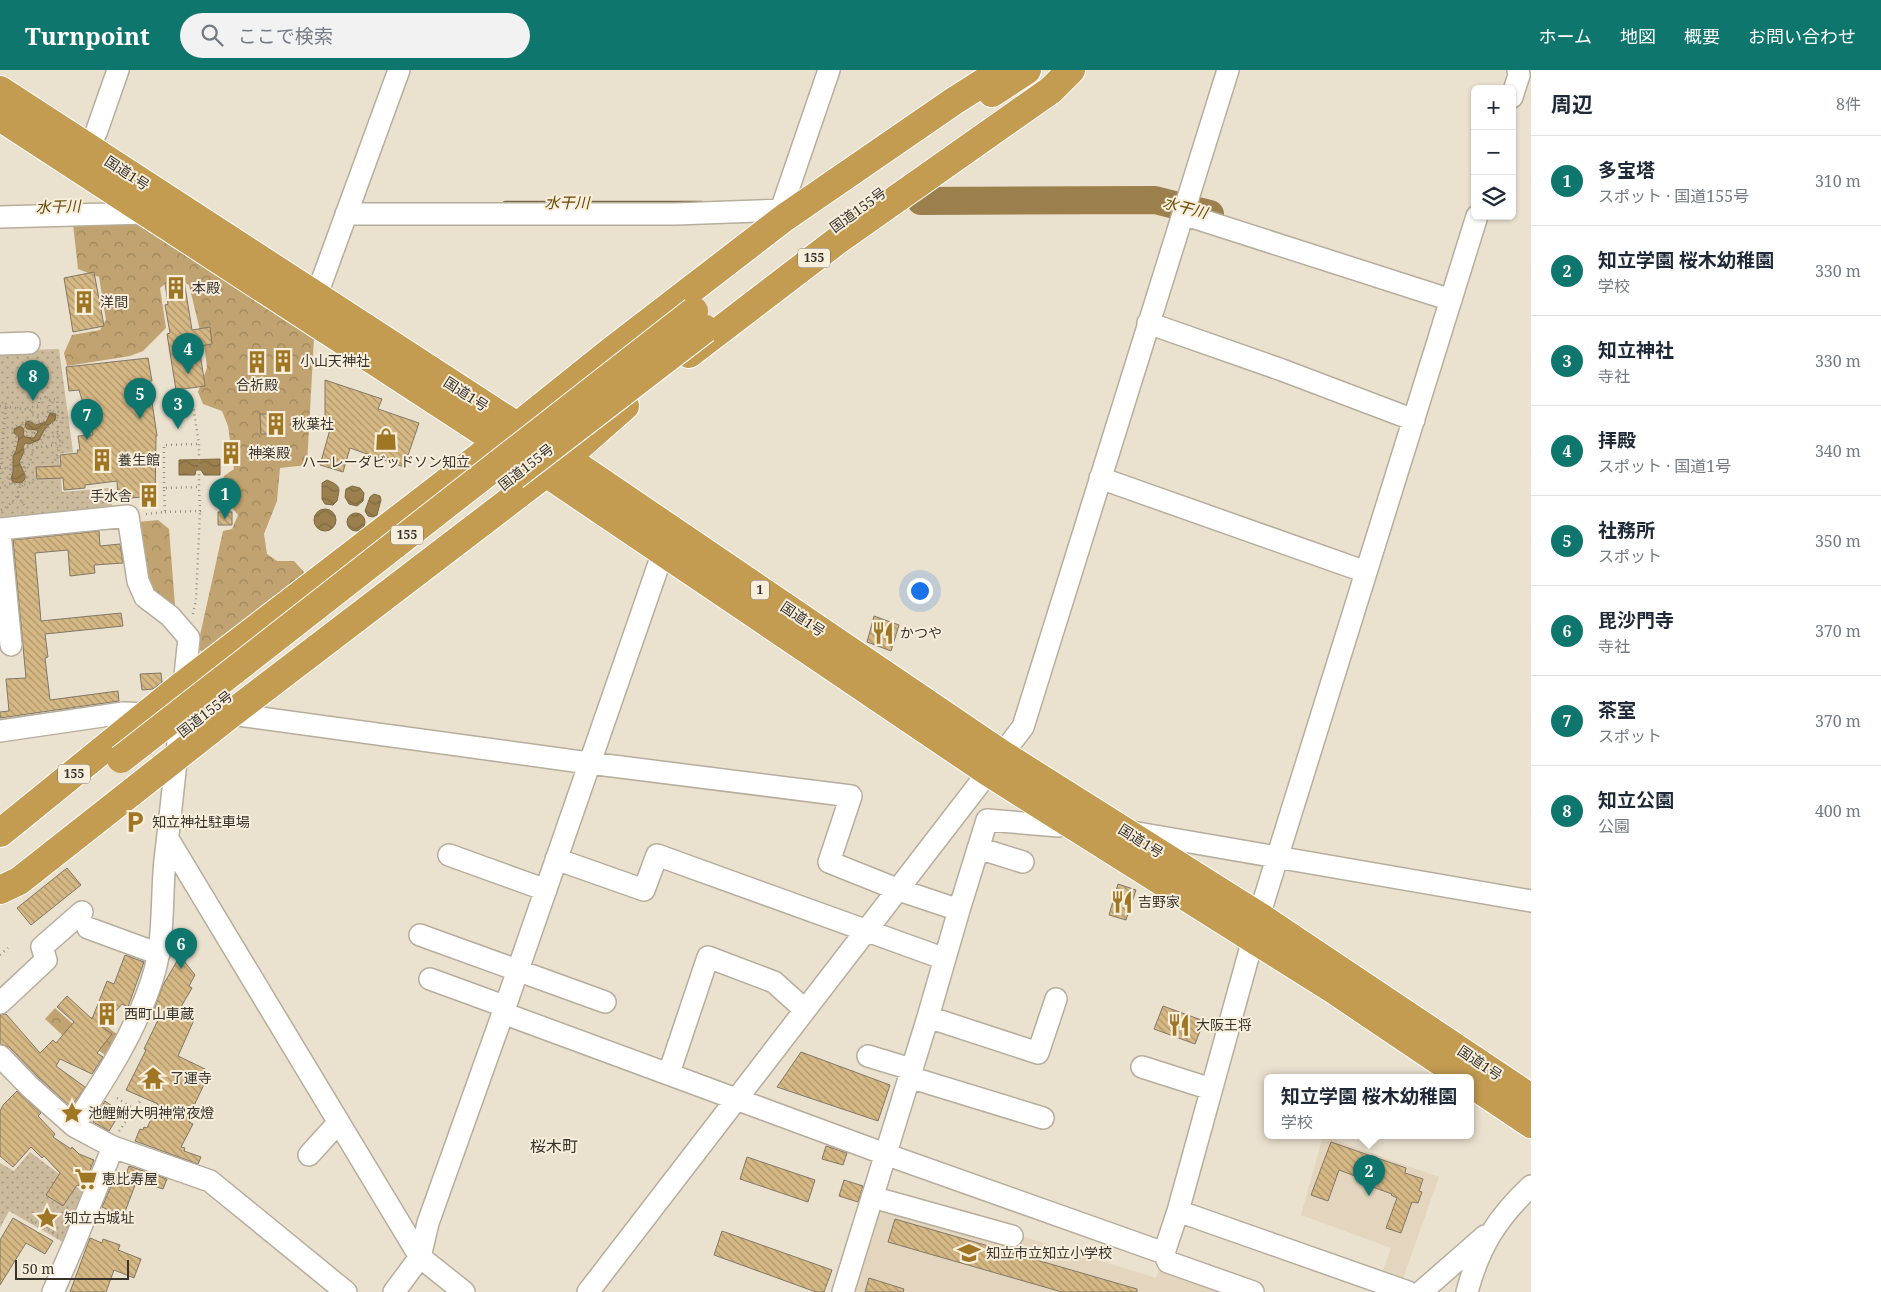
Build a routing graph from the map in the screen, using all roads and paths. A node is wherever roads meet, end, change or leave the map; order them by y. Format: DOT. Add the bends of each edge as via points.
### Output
graph roads {
  1 [pos="118,70"];
  2 [pos="399,70"];
  3 [pos="829,70"];
  4 [pos="1004,70"];
  5 [pos="1027,70"];
  6 [pos="1060,70"];
  7 [pos="1072,70"];
  8 [pos="1228,70"];
  9 [pos="1518,70"];
  10 [pos="1516,85"];
  11 [pos="0,90"];
  12 [pos="0,117"];
  13 [pos="96,133"];
  14 [pos="145,213"];
  15 [pos="346,214"];
  16 [pos="783,214"];
  17 [pos="1183,214"];
  18 [pos="0,217"];
  19 [pos="1476,220"];
  20 [pos="316,297"];
  21 [pos="1451,300"];
  22 [pos="699,320"];
  23 [pos="1148,323"];
  24 [pos="29,343"];
  25 [pos="0,344"];
  26 [pos="192,399"];
  27 [pos="50,400"];
  28 [pos="6,405"];
  29 [pos="0,406"];
  30 [pos="31,410"];
  31 [pos="49,412"];
  32 [pos="55,412"];
  33 [pos="59,412"];
  34 [pos="1414,420"];
  35 [pos="23,425"];
  36 [pos="27,431"];
  37 [pos="35,433"];
  38 [pos="59,433"];
  39 [pos="42,435"];
  40 [pos="507,435"];
  41 [pos="61,438"];
  42 [pos="198,444"];
  43 [pos="55,461"];
  44 [pos="556,466"];
  45 [pos="0,467"];
  46 [pos="22,469"];
  47 [pos="12,470"];
  48 [pos="1100,478"];
  49 [pos="0,479"];
  50 [pos="34,479"];
  51 [pos="12,484"];
  52 [pos="21,486"];
  53 [pos="199,487"];
  54 [pos="0,488"];
  55 [pos="164,488"];
  56 [pos="17,495"];
  57 [pos="31,509"];
  58 [pos="0,510"];
  59 [pos="200,511"];
  60 [pos="165,512"];
  61 [pos="128,516"];
  62 [pos="0,531"];
  63 [pos="663,552"];
  64 [pos="1366,572"];
  65 [pos="189,638"];
  66 [pos="11,645"];
  67 [pos="184,684"];
  68 [pos="149,714"];
  69 [pos="231,714"];
  70 [pos="0,732"];
  71 [pos="177,756"];
  72 [pos="589,763"];
  73 [pos="995,763"];
  74 [pos="126,766"];
  75 [pos="1059,826"];
  76 [pos="1124,831"];
  77 [pos="0,833"];
  78 [pos="168,839"];
  79 [pos="978,848"];
  80 [pos="0,851"];
  81 [pos="449,855"];
  82 [pos="1277,856"];
  83 [pos="556,859"];
  84 [pos="1023,862"];
  85 [pos="0,874"];
  86 [pos="0,890"];
  87 [pos="546,890"];
  88 [pos="899,890"];
  89 [pos="1531,901"];
  90 [pos="959,910"];
  91 [pos="1256,927"];
  92 [pos="867,931"];
  93 [pos="420,935"];
  94 [pos="8,948"];
  95 [pos="159,954"];
  96 [pos="0,955"];
  97 [pos="944,959"];
  98 [pos="517,970"];
  99 [pos="430,978"];
  100 [pos="1056,999"];
  101 [pos="605,1002"];
  102 [pos="0,1003"];
  103 [pos="504,1010"];
  104 [pos="805,1010"];
  105 [pos="928,1017"];
  106 [pos="0,1056"];
  107 [pos="868,1056"];
  108 [pos="1142,1067"];
  109 [pos="669,1073"];
  110 [pos="910,1073"];
  111 [pos="1458,1074"];
  112 [pos="1474,1084"];
  113 [pos="1211,1089"];
  114 [pos="117,1098"];
  115 [pos="735,1099"];
  116 [pos="141,1100"];
  117 [pos="1524,1106"];
  118 [pos="134,1110"];
  119 [pos="1043,1118"];
  120 [pos="338,1123"];
  121 [pos="74,1126"];
  122 [pos="111,1146"];
  123 [pos="885,1154"];
  124 [pos="309,1155"];
  125 [pos="1531,1186"];
  126 [pos="872,1197"];
  127 [pos="1178,1211"];
  128 [pos="30,1220"];
  129 [pos="1492,1229"];
  130 [pos="1012,1236"];
  131 [pos="74,1244"];
  132 [pos="1164,1253"];
  133 [pos="420,1257"];
  134 [pos="53,1292"];
  135 [pos="346,1292"];
  136 [pos="394,1292"];
  137 [pos="464,1292"];
  138 [pos="588,1292"];
  139 [pos="843,1292"];
  140 [pos="1253,1292"];
  141 [pos="1408,1292"];
  142 [pos="1421,1292"];
  143 [pos="1467,1292"];
  1 -- 13 [label="street"];
  2 -- 15 [label="street"];
  3 -- 16 [label="street"];
  4 -- 16 [label="highway, 155"];
  5 -- 22 [label="highway, 国道155号 / 155" via="801,228"];
  6 -- 22 [label="highway, 国道155号 / 155"];
  7 -- 44 [label="highway, 155" via="1051,90 838,240 657,378"];
  8 -- 17 [label="street"];
  9 -- 10 [label="street"];
  11 -- 20 [label="highway, 国道1号 / 1"];
  12 -- 14 [label="highway, 国道1号 / 1"];
  14 -- 18 [label="street"];
  14 -- 40 [label="highway, 国道1号 / 1" via="326,329"];
  15 -- 16 [label="street"];
  15 -- 20 [label="street"];
  16 -- 40 [label="highway, 155"];
  17 -- 21 [label="street"];
  17 -- 23 [label="street"];
  19 -- 21 [label="street"];
  20 -- 40 [label="highway, 国道1号 / 1"];
  21 -- 34 [label="street"];
  22 -- 74 [label="highway, 国道155号 / 155, bridge"];
  23 -- 34 [label="street"];
  23 -- 48 [label="street"];
  24 -- 25 [label="street"];
  26 -- 42 [label="path"];
  27 -- 30 [label="path" via="45,397 39,399 39,406"];
  27 -- 31 [label="path"];
  27 -- 32 [label="path" via="57,400"];
  28 -- 29 [label="path"];
  28 -- 30 [label="path"];
  28 -- 45 [label="path"];
  30 -- 31 [label="path" via="32,415"];
  31 -- 32 [label="path"];
  31 -- 35 [label="path" via="44,421 36,424 28,420"];
  32 -- 33 [label="path"];
  33 -- 38 [label="path" via="64,416 58,426"];
  33 -- 39 [label="path" via="56,421"];
  34 -- 64 [label="street"];
  35 -- 36 [label="path"];
  35 -- 47 [label="path" via="12,429 18,438 10,458"];
  36 -- 37 [label="path"];
  36 -- 37 [label="path" via="27,436 32,437"];
  37 -- 39 [label="path"];
  38 -- 39 [label="path" via="51,438"];
  38 -- 41 [label="path"];
  39 -- 46 [label="path" via="40,441 25,447 20,460"];
  40 -- 44 [label="highway, 国道1号 / 1"];
  40 -- 67 [label="highway, 155"];
  41 -- 43 [label="path"];
  41 -- 46 [label="path" via="54,445 34,448 28,465"];
  42 -- 53 [label="path"];
  42 -- 55 [label="path" via="164,445"];
  44 -- 63 [label="highway, 国道1号 / 1"];
  44 -- 69 [label="highway, 155"];
  44 -- 73 [label="highway, 国道1号 / 1"];
  45 -- 47 [label="path"];
  45 -- 49 [label="path"];
  46 -- 47 [label="path"];
  46 -- 52 [label="path" via="27,479"];
  47 -- 51 [label="path" via="9,478"];
  48 -- 64 [label="street"];
  48 -- 73 [label="street" via="1023,727"];
  50 -- 52 [label="path"];
  51 -- 52 [label="path"];
  51 -- 54 [label="path"];
  52 -- 56 [label="path"];
  53 -- 55 [label="path"];
  53 -- 59 [label="path"];
  55 -- 60 [label="path"];
  56 -- 57 [label="path" via="23,505"];
  56 -- 58 [label="path"];
  59 -- 60 [label="path"];
  59 -- 65 [label="path" via="196,600"];
  60 -- 61 [label="path"];
  61 -- 62 [label="street"];
  61 -- 65 [label="street" via="138,581 145,597 170,616"];
  62 -- 66 [label="street"];
  63 -- 72 [label="street"];
  63 -- 73 [label="highway, 国道1号 / 1"];
  64 -- 82 [label="street"];
  65 -- 67 [label="street"];
  67 -- 68 [label="highway, 155"];
  67 -- 71 [label="street"];
  68 -- 70 [label="street" via="123,713"];
  68 -- 77 [label="highway, 155"];
  69 -- 71 [label="highway, 155"];
  69 -- 72 [label="street"];
  71 -- 78 [label="street" via="167,804"];
  71 -- 86 [label="highway, 155" via="18,881"];
  72 -- 83 [label="street"];
  72 -- 88 [label="street" via="851,796 829,862"];
  73 -- 76 [label="highway, 国道1号 / 1"];
  73 -- 88 [label="street"];
  73 -- 91 [label="highway, 国道1号 / 1"];
  74 -- 80 [label="highway, 国道155号 / 155"];
  74 -- 85 [label="highway, 国道155号 / 155"];
  75 -- 79 [label="street" via="987,820"];
  76 -- 82 [label="street"];
  76 -- 91 [label="highway, 国道1号 / 1"];
  78 -- 95 [label="street" via="161,861"];
  78 -- 120 [label="street"];
  79 -- 84 [label="street"];
  79 -- 90 [label="street"];
  81 -- 87 [label="street"];
  82 -- 89 [label="street"];
  82 -- 91 [label="street"];
  83 -- 87 [label="street"];
  83 -- 92 [label="street" via="644,890 657,855"];
  87 -- 98 [label="street"];
  88 -- 90 [label="street"];
  88 -- 92 [label="street"];
  90 -- 97 [label="street"];
  91 -- 111 [label="highway, 国道1号 / 1" via="1334,990"];
  91 -- 113 [label="street"];
  91 -- 117 [label="highway, 国道1号 / 1"];
  92 -- 97 [label="street"];
  92 -- 104 [label="street"];
  93 -- 98 [label="street"];
  94 -- 96 [label="path"];
  95 -- 102 [label="street" via="85,920 42,947 46,960"];
  95 -- 121 [label="street" via="142,1008 108,1074"];
  97 -- 105 [label="street"];
  98 -- 101 [label="street"];
  98 -- 103 [label="street"];
  99 -- 103 [label="street"];
  100 -- 105 [label="street" via="1038,1053"];
  103 -- 109 [label="street"];
  103 -- 133 [label="street" via="428,1223"];
  104 -- 109 [label="street" via="774,982 708,957"];
  104 -- 115 [label="street"];
  105 -- 110 [label="street"];
  106 -- 121 [label="street"];
  107 -- 110 [label="street"];
  108 -- 113 [label="street"];
  109 -- 115 [label="street"];
  110 -- 119 [label="street"];
  110 -- 123 [label="street"];
  112 -- 117 [label="highway, 国道1号 / 1"];
  113 -- 127 [label="street"];
  114 -- 118 [label="path"];
  115 -- 123 [label="street"];
  115 -- 138 [label="street"];
  116 -- 118 [label="path"];
  118 -- 122 [label="path"];
  120 -- 124 [label="street"];
  120 -- 133 [label="street"];
  121 -- 122 [label="street"];
  122 -- 131 [label="street"];
  122 -- 135 [label="street" via="210,1181"];
  123 -- 126 [label="street"];
  123 -- 132 [label="street"];
  125 -- 129 [label="street"];
  126 -- 130 [label="street"];
  126 -- 139 [label="street"];
  127 -- 132 [label="street"];
  127 -- 141 [label="street"];
  128 -- 131 [label="path"];
  129 -- 142 [label="street"];
  129 -- 143 [label="street"];
  131 -- 134 [label="street"];
  132 -- 140 [label="street" via="1168,1262"];
  133 -- 136 [label="street"];
  133 -- 137 [label="street"];
}
